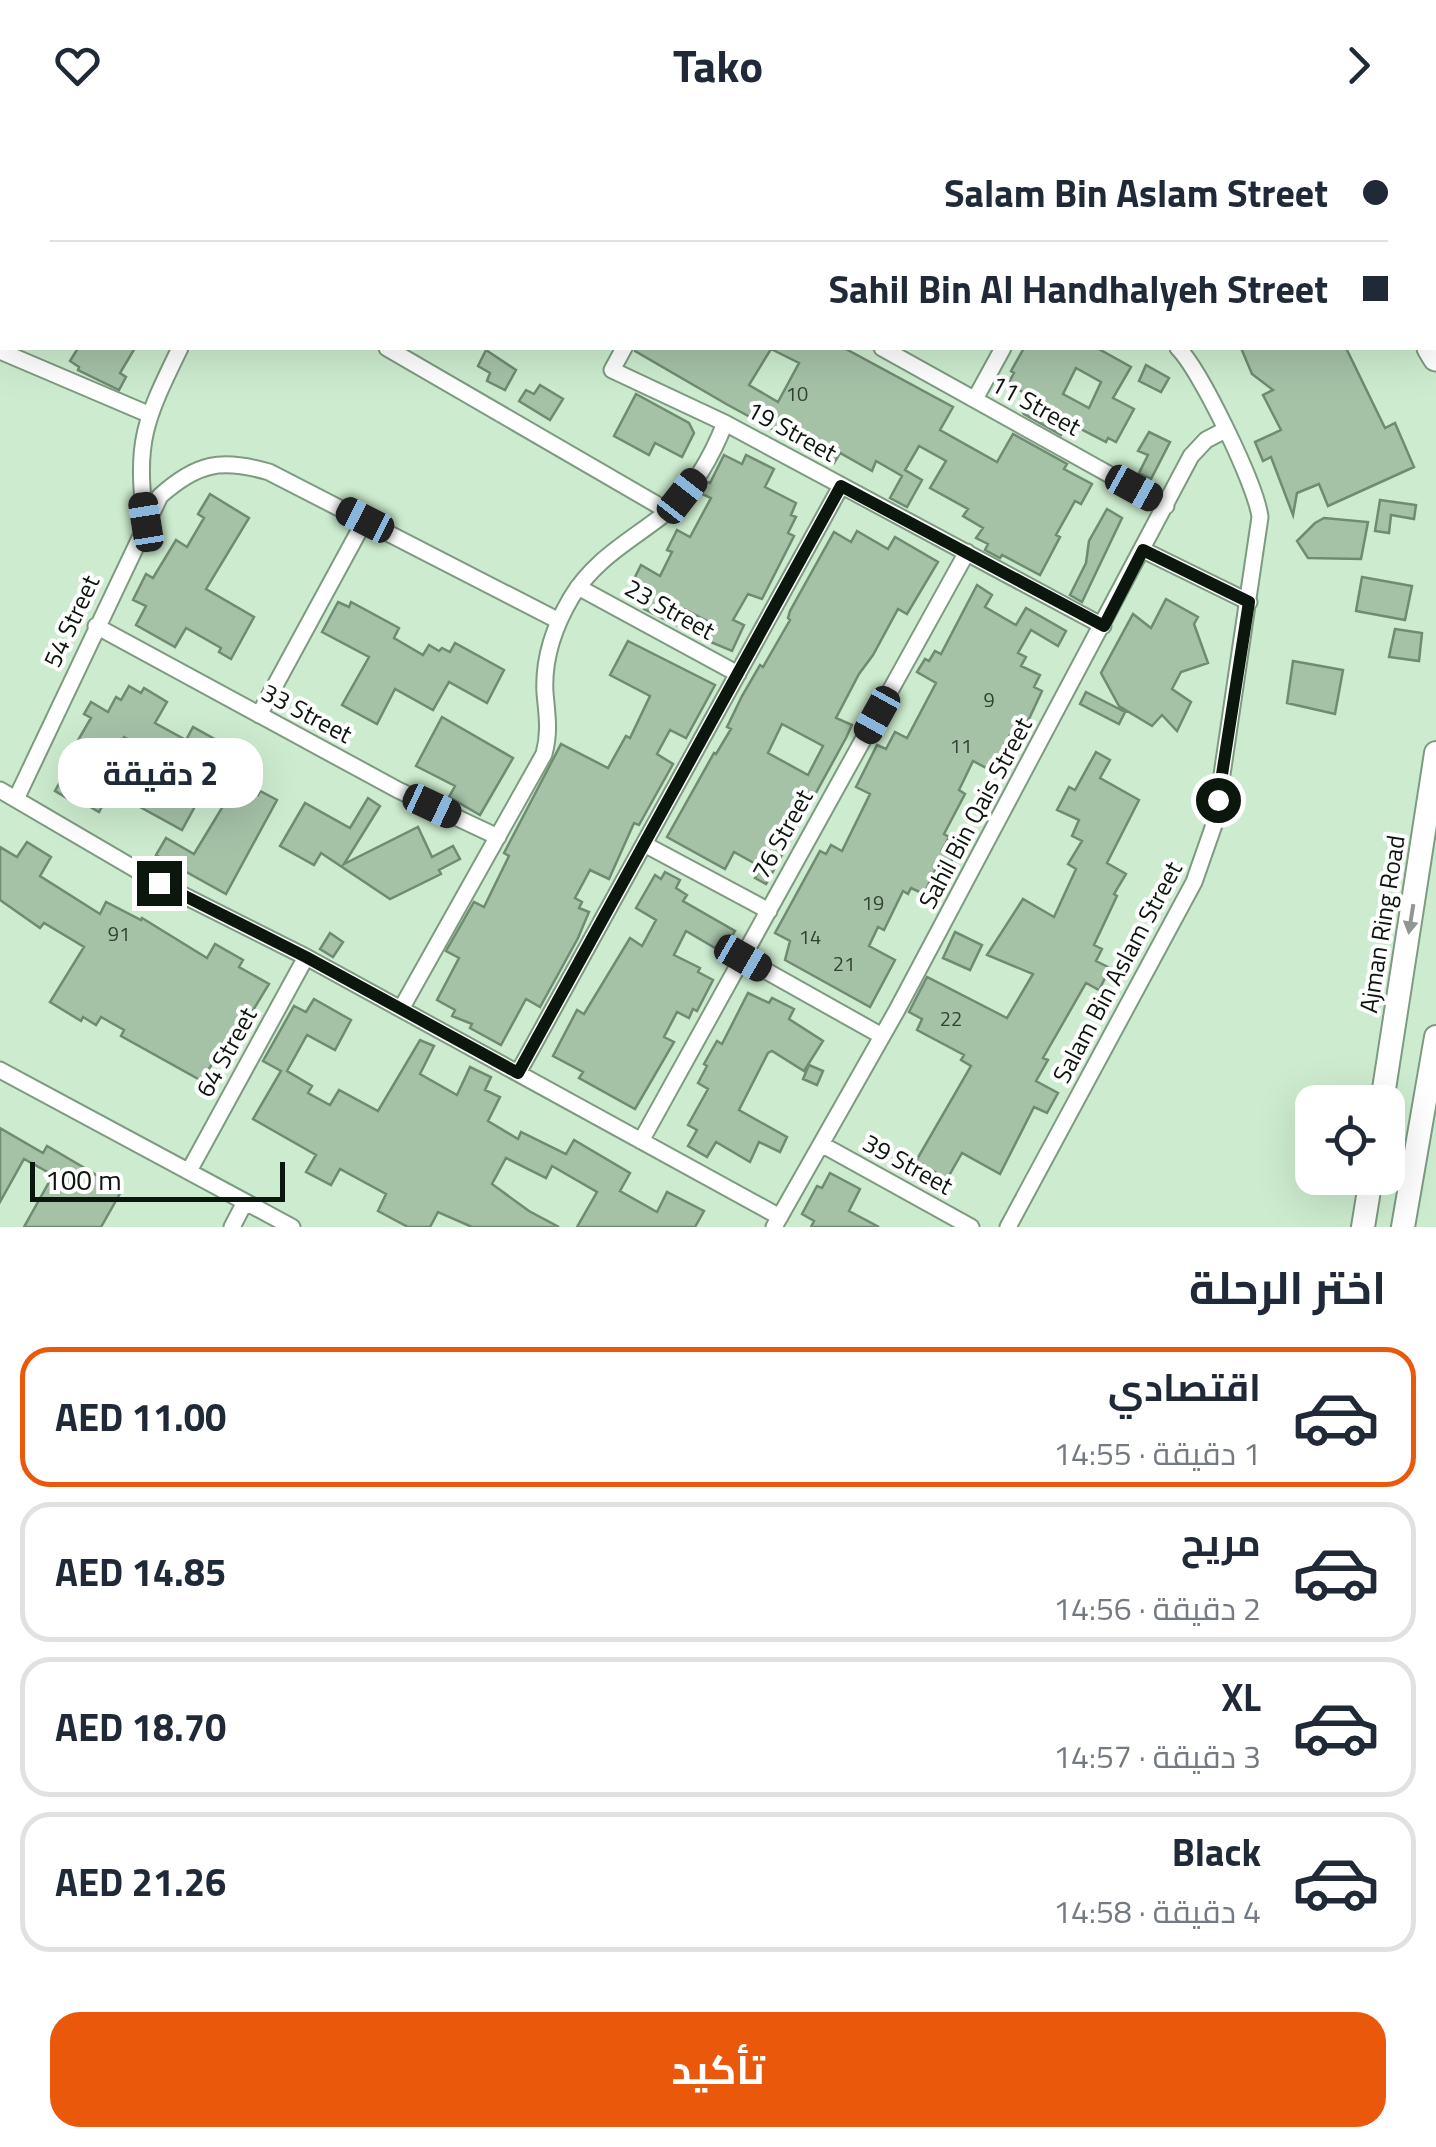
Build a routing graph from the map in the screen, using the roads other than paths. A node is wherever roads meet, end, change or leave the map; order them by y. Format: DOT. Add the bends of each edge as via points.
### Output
graph roads {
  1 [pos="179,350"];
  2 [pos="394,350"];
  3 [pos="623,350"];
  4 [pos="886,350"];
  5 [pos="1002,350"];
  6 [pos="1179,350"];
  7 [pos="0,351"];
  8 [pos="976,399"];
  9 [pos="148,414"];
  10 [pos="725,423"];
  11 [pos="1225,430"];
  12 [pos="841,486"];
  13 [pos="1166,506"];
  14 [pos="668,511"];
  15 [pos="365,520"];
  16 [pos="146,522"];
  17 [pos="1143,550"];
  18 [pos="967,552"];
  19 [pos="578,587"];
  20 [pos="1249,602"];
  21 [pos="559,620"];
  22 [pos="96,626"];
  23 [pos="1104,626"];
  24 [pos="738,674"];
  25 [pos="259,716"];
  26 [pos="1436,753"];
  27 [pos="0,790"];
  28 [pos="16,799"];
  29 [pos="498,837"];
  30 [pos="644,844"];
  31 [pos="1428,856"];
  32 [pos="768,911"];
  33 [pos="306,957"];
  34 [pos="743,958"];
  35 [pos="401,1009"];
  36 [pos="882,1036"];
  37 [pos="1436,1037"];
  38 [pos="0,1070"];
  39 [pos="518,1073"];
  40 [pos="1385,1085"];
  41 [pos="642,1141"];
  42 [pos="821,1144"];
  43 [pos="189,1171"];
  44 [pos="1368,1195"];
  45 [pos="245,1202"];
  46 [pos="777,1222"];
  47 [pos="232,1227"];
  48 [pos="292,1227"];
  49 [pos="971,1227"];
  50 [pos="1008,1227"];
  51 [pos="1363,1227"];
  52 [pos="1404,1227"];
  1 -- 9 [label="street"];
  2 -- 14 [label="street"];
  3 -- 10 [label="street, 19 Street" via="612,370"];
  4 -- 8 [label="street, 11 Street"];
  5 -- 8 [label="street"];
  6 -- 11 [label="street"];
  7 -- 9 [label="street"];
  8 -- 13 [label="street, 11 Street"];
  9 -- 16 [label="street" via="140,468"];
  10 -- 12 [label="street, 19 Street"];
  10 -- 14 [label="street" via="707,462"];
  11 -- 13 [label="street, Sahil Bin Qais Street" via="1198,447"];
  11 -- 20 [label="street, Salam Bin Aslam Street" via="1260,517"];
  12 -- 18 [label="street, 19 Street"];
  12 -- 24 [label="street"];
  13 -- 17 [label="street, Sahil Bin Qais Street"];
  14 -- 19 [label="street" via="614,548"];
  15 -- 16 [label="street, 54 Street" via="240,463 182,476"];
  15 -- 21 [label="street, 54 Street"];
  15 -- 25 [label="street"];
  16 -- 22 [label="street, 54 Street"];
  17 -- 20 [label="street"];
  17 -- 23 [label="street, Sahil Bin Qais Street"];
  18 -- 23 [label="street, 19 Street"];
  18 -- 32 [label="street, 76 Street"];
  19 -- 21 [label="street"];
  19 -- 24 [label="street, 23 Street"];
  20 -- 50 [label="street, Salam Bin Aslam Street" via="1203,863"];
  21 -- 29 [label="street" via="546,662 547,743"];
  22 -- 25 [label="street, 33 Street"];
  22 -- 28 [label="street, 54 Street"];
  23 -- 36 [label="street, Sahil Bin Qais Street"];
  24 -- 30 [label="street"];
  25 -- 29 [label="street, 33 Street"];
  26 -- 31 [label="main road, Ajman Ring Road"];
  27 -- 28 [label="street"];
  28 -- 33 [label="street" via="159,883"];
  29 -- 35 [label="street"];
  30 -- 32 [label="street"];
  30 -- 39 [label="street"];
  31 -- 40 [label="main road, Ajman Ring Road, one-way"];
  32 -- 34 [label="street, 76 Street"];
  33 -- 35 [label="street"];
  33 -- 43 [label="street, 64 Street"];
  34 -- 36 [label="street"];
  34 -- 41 [label="street, 76 Street"];
  35 -- 39 [label="street"];
  36 -- 42 [label="street, Sahil Bin Qais Street"];
  37 -- 52 [label="main road"];
  38 -- 43 [label="street"];
  39 -- 41 [label="street"];
  41 -- 46 [label="street"];
  42 -- 46 [label="street, Sahil Bin Qais Street"];
  42 -- 49 [label="street, 39 Street"];
  43 -- 45 [label="street"];
  44 -- 51 [label="main road"];
  45 -- 47 [label="street"];
  45 -- 48 [label="street"];
}
